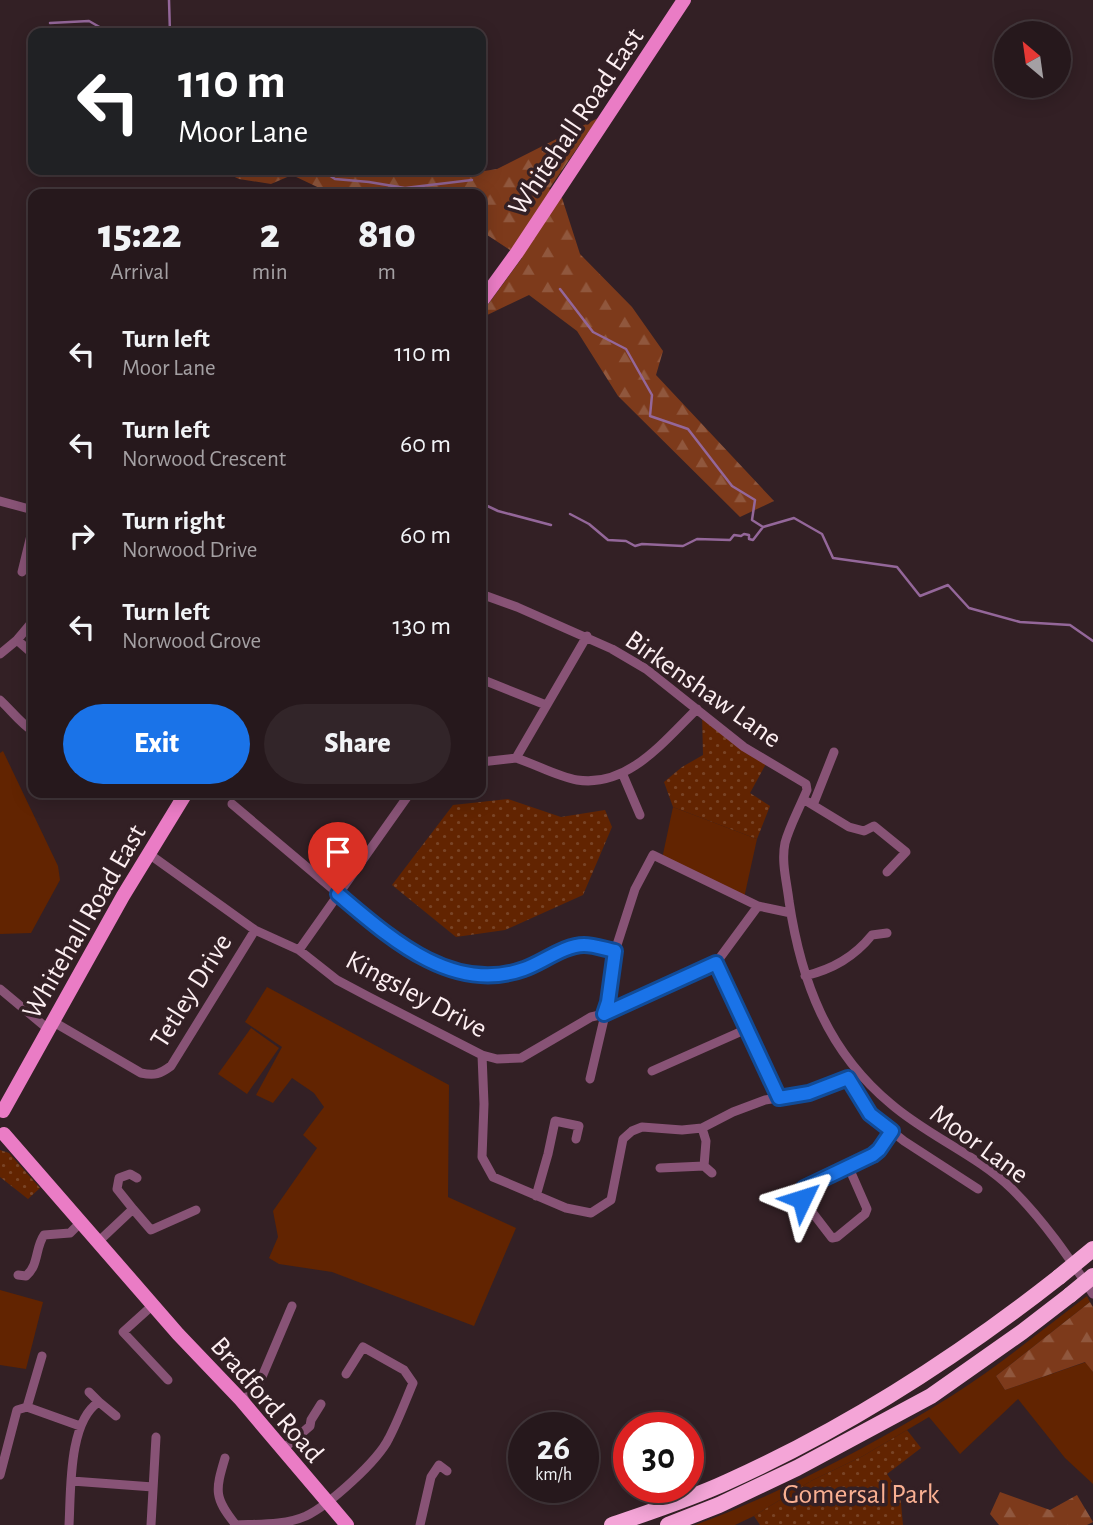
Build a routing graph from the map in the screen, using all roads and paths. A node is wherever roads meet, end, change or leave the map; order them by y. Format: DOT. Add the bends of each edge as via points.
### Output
graph roads {
  1 [pos="684,0"];
  2 [pos="486,295"];
  3 [pos="0,501"];
  4 [pos="28,509"];
  5 [pos="28,561"];
  6 [pos="22,572"];
  7 [pos="486,596"];
  8 [pos="28,627"];
  9 [pos="587,636"];
  10 [pos="17,640"];
  11 [pos="28,650"];
  12 [pos="0,654"];
  13 [pos="486,681"];
  14 [pos="0,700"];
  15 [pos="546,705"];
  16 [pos="697,709"];
  17 [pos="28,730"];
  18 [pos="834,752"];
  19 [pos="516,758"];
  20 [pos="486,761"];
  21 [pos="623,775"];
  22 [pos="183,798"];
  23 [pos="406,798"];
  24 [pos="803,799"];
  25 [pos="232,804"];
  26 [pos="813,804"];
  27 [pos="640,815"];
  28 [pos="149,854"];
  29 [pos="887,872"];
  30 [pos="338,894"];
  31 [pos="758,906"];
  32 [pos="791,913"];
  33 [pos="255,930"];
  34 [pos="887,933"];
  35 [pos="299,950"];
  36 [pos="615,951"];
  37 [pos="716,963"];
  38 [pos="805,976"];
  39 [pos="0,989"];
  40 [pos="604,1014"];
  41 [pos="50,1025"];
  42 [pos="749,1028"];
  43 [pos="482,1055"];
  44 [pos="652,1071"];
  45 [pos="856,1071"];
  46 [pos="848,1078"];
  47 [pos="590,1079"];
  48 [pos="779,1098"];
  49 [pos="1,1110"];
  50 [pos="702,1128"];
  51 [pos="892,1131"];
  52 [pos="2,1135"];
  53 [pos="576,1139"];
  54 [pos="704,1166"];
  55 [pos="660,1168"];
  56 [pos="849,1168"];
  57 [pos="712,1173"];
  58 [pos="137,1178"];
  59 [pos="978,1188"];
  60 [pos="536,1196"];
  61 [pos="133,1209"];
  62 [pos="196,1210"];
  63 [pos="81,1222"];
  64 [pos="99,1241"];
  65 [pos="1093,1249"];
  66 [pos="18,1275"];
  67 [pos="1093,1276"];
  68 [pos="1093,1294"];
  69 [pos="154,1304"];
  70 [pos="292,1306"];
  71 [pos="42,1356"];
  72 [pos="346,1374"];
  73 [pos="168,1380"];
  74 [pos="89,1392"];
  75 [pos="241,1400"];
  76 [pos="99,1402"];
  77 [pos="321,1404"];
  78 [pos="27,1407"];
  79 [pos="116,1416"];
  80 [pos="80,1426"];
  81 [pos="156,1437"];
  82 [pos="282,1450"];
  83 [pos="225,1458"];
  84 [pos="447,1471"];
  85 [pos="0,1475"];
  86 [pos="72,1481"];
  87 [pos="153,1487"];
  88 [pos="326,1502"];
  89 [pos="69,1525"];
  90 [pos="151,1525"];
  91 [pos="347,1525"];
  92 [pos="420,1525"];
  93 [pos="612,1525"];
  94 [pos="668,1525"];
  1 -- 2 [label="main road, Whitehall Road East"];
  3 -- 4 [label="street"];
  5 -- 6 [label="street"];
  7 -- 9 [label="street, Birkenshaw Lane"];
  8 -- 10 [label="street"];
  9 -- 15 [label="street"];
  9 -- 16 [label="street, Birkenshaw Lane" via="646,669"];
  10 -- 11 [label="street"];
  10 -- 12 [label="street"];
  13 -- 15 [label="street"];
  14 -- 17 [label="street"];
  15 -- 19 [label="street"];
  16 -- 21 [label="street"];
  16 -- 24 [label="street, Birkenshaw Lane" via="744,747 806,784"];
  18 -- 26 [label="street"];
  19 -- 20 [label="street"];
  19 -- 21 [label="street" via="576,780 602,781"];
  21 -- 27 [label="street"];
  22 -- 28 [label="main road, Whitehall Road East"];
  23 -- 30 [label="street"];
  24 -- 26 [label="street"];
  24 -- 32 [label="street, Moor Lane" via="785,845"];
  25 -- 30 [label="street"];
  26 -- 29 [label="street" via="849,827 864,831 874,826 906,852"];
  28 -- 33 [label="street, Kingsley Drive"];
  28 -- 41 [label="main road, Whitehall Road East"];
  30 -- 35 [label="street"];
  30 -- 36 [label="street" via="391,939 458,972 507,975 583,945"];
  31 -- 32 [label="street"];
  31 -- 36 [label="street" via="653,855 635,889"];
  31 -- 37 [label="street"];
  32 -- 38 [label="street, Moor Lane"];
  33 -- 35 [label="street, Kingsley Drive"];
  33 -- 41 [label="street, Tetley Drive" via="171,1066 160,1074 141,1073"];
  34 -- 38 [label="street" via="872,935 841,964"];
  35 -- 43 [label="street, Kingsley Drive" via="337,980"];
  36 -- 40 [label="street"];
  37 -- 40 [label="street, Kingsley Drive"];
  37 -- 42 [label="street"];
  38 -- 45 [label="street, Moor Lane" via="823,1019"];
  39 -- 41 [label="street"];
  40 -- 43 [label="street, Kingsley Drive" via="521,1058"];
  40 -- 47 [label="street"];
  41 -- 49 [label="main road, Whitehall Road East"];
  42 -- 44 [label="street"];
  42 -- 48 [label="street"];
  43 -- 60 [label="street" via="482,1157 492,1177"];
  45 -- 46 [label="street"];
  45 -- 68 [label="street, Moor Lane" via="914,1124 1010,1187 1052,1233"];
  46 -- 48 [label="street" via="809,1093"];
  46 -- 51 [label="street, Moor Lane" via="870,1114"];
  48 -- 50 [label="street" via="733,1112"];
  49 -- 52 [label="main road" via="9,1124"];
  50 -- 54 [label="street"];
  50 -- 60 [label="street" via="642,1127 632,1131 623,1139 611,1200 591,1213"];
  51 -- 56 [label="street" via="879,1150"];
  51 -- 59 [label="street, Moor Lane"];
  52 -- 63 [label="main road, Bradford Road"];
  53 -- 60 [label="street" via="579,1126 555,1116"];
  54 -- 55 [label="street"];
  54 -- 57 [label="street"];
  56 -- 56 [label="street" via="867,1209 832,1238 801,1192"];
  58 -- 61 [label="street" via="125,1174 117,1184"];
  61 -- 62 [label="street" via="151,1230"];
  61 -- 64 [label="street"];
  63 -- 64 [label="main road, Bradford Road"];
  63 -- 66 [label="street" via="69,1233 35,1239 33,1270"];
  64 -- 69 [label="main road, Bradford Road"];
  65 -- 93 [label="highway, bridge" via="926,1374 834,1429 727,1482"];
  67 -- 94 [label="highway, bridge" via="931,1396 797,1468"];
  69 -- 73 [label="street" via="124,1332"];
  69 -- 75 [label="main road, Bradford Road"];
  70 -- 75 [label="street" via="256,1391"];
  71 -- 78 [label="street"];
  72 -- 88 [label="street" via="364,1343 404,1370 413,1383 388,1441 363,1471"];
  74 -- 76 [label="street"];
  75 -- 82 [label="main road, Bradford Road"];
  76 -- 79 [label="street"];
  76 -- 80 [label="street"];
  77 -- 82 [label="street" via="310,1426"];
  78 -- 80 [label="street"];
  78 -- 85 [label="street" via="13,1417"];
  80 -- 86 [label="street"];
  81 -- 87 [label="street"];
  82 -- 88 [label="main road, Bradford Road"];
  83 -- 88 [label="street" via="218,1481 220,1506 236,1525 305,1516"];
  84 -- 92 [label="street" via="439,1465 431,1477"];
  86 -- 87 [label="street"];
  86 -- 89 [label="street"];
  87 -- 90 [label="street"];
  88 -- 91 [label="main road, Bradford Road"];
}
